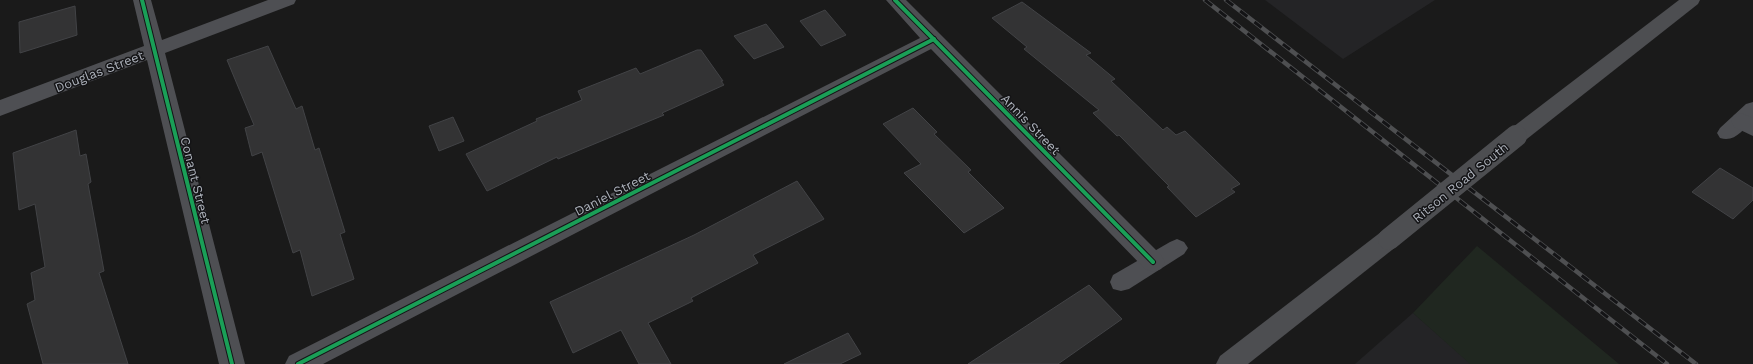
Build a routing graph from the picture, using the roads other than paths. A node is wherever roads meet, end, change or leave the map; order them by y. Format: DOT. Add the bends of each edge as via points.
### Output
graph roads {
  1 [pos="142,0"];
  2 [pos="287,0"];
  3 [pos="895,0"];
  4 [pos="1691,0"];
  5 [pos="934,39"];
  6 [pos="155,50"];
  7 [pos="0,108"];
  8 [pos="1177,248"];
  9 [pos="1153,262"];
  10 [pos="1121,282"];
  11 [pos="232,364"];
  12 [pos="298,364"];
  13 [pos="1229,364"];
  1 -- 6 [label="street, Conant Street"];
  2 -- 6 [label="street, Douglas Street"];
  3 -- 5 [label="street, Annis Street"];
  4 -- 13 [label="main road, Ritson Road South, bridge"];
  5 -- 9 [label="street, Annis Street"];
  5 -- 12 [label="street, Daniel Street"];
  6 -- 7 [label="street, Douglas Street"];
  6 -- 11 [label="street, Conant Street"];
  8 -- 9 [label="lane"];
  9 -- 10 [label="lane"];
}
